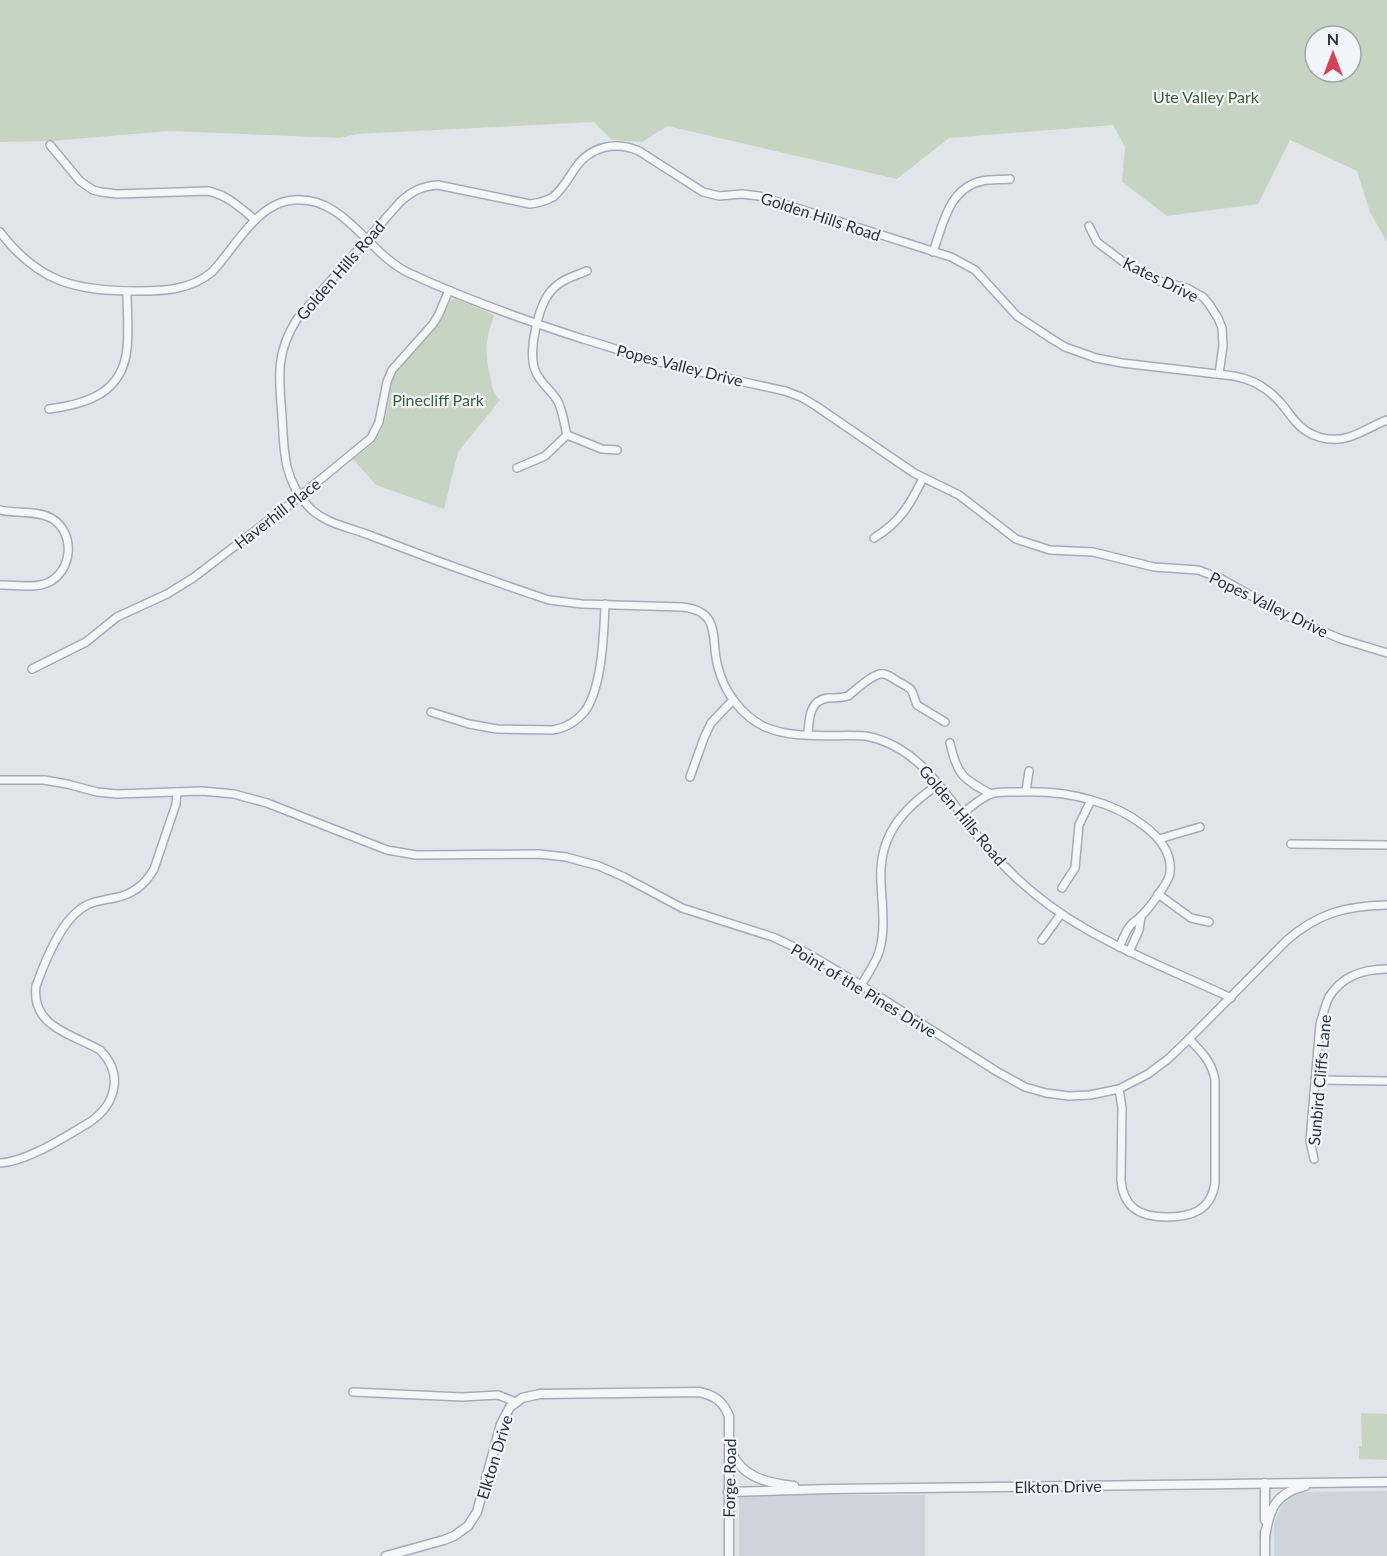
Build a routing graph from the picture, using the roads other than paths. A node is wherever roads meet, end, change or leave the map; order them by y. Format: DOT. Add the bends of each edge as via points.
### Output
graph roads {
  1 [pos="50,145"];
  2 [pos="1010,179"];
  3 [pos="255,220"];
  4 [pos="1089,225"];
  5 [pos="0,232"];
  6 [pos="367,239"];
  7 [pos="933,252"];
  8 [pos="587,271"];
  9 [pos="449,290"];
  10 [pos="127,291"];
  11 [pos="537,324"];
  12 [pos="1219,374"];
  13 [pos="49,409"];
  14 [pos="1387,420"];
  15 [pos="567,435"];
  16 [pos="617,450"];
  17 [pos="517,468"];
  18 [pos="923,478"];
  19 [pos="300,496"];
  20 [pos="0,510"];
  21 [pos="874,538"];
  22 [pos="0,585"];
  23 [pos="605,604"];
  24 [pos="1387,653"];
  25 [pos="32,669"];
  26 [pos="733,700"];
  27 [pos="431,712"];
  28 [pos="945,722"];
  29 [pos="808,734"];
  30 [pos="950,743"];
  31 [pos="1029,771"];
  32 [pos="690,777"];
  33 [pos="0,780"];
  34 [pos="939,784"];
  35 [pos="1026,791"];
  36 [pos="177,792"];
  37 [pos="992,794"];
  38 [pos="1091,800"];
  39 [pos="960,814"];
  40 [pos="1200,827"];
  41 [pos="1159,839"];
  42 [pos="1291,844"];
  43 [pos="1387,845"];
  44 [pos="1062,888"];
  45 [pos="1158,894"];
  46 [pos="1387,905"];
  47 [pos="1061,914"];
  48 [pos="1141,917"];
  49 [pos="1209,922"];
  50 [pos="1042,940"];
  51 [pos="1119,947"];
  52 [pos="1129,952"];
  53 [pos="1387,969"];
  54 [pos="861,985"];
  55 [pos="1231,998"];
  56 [pos="1189,1039"];
  57 [pos="1316,1080"];
  58 [pos="1387,1081"];
  59 [pos="1119,1089"];
  60 [pos="1314,1158"];
  61 [pos="0,1163"];
  62 [pos="353,1392"];
  63 [pos="721,1401"];
  64 [pos="516,1402"];
  65 [pos="729,1447"];
  66 [pos="1387,1482"];
  67 [pos="1265,1483"];
  68 [pos="1320,1483"];
  69 [pos="831,1489"];
  70 [pos="729,1492"];
  71 [pos="1265,1537"];
  72 [pos="386,1556"];
  73 [pos="729,1556"];
  74 [pos="1265,1556"];
  1 -- 3 [label="street" via="73,175 93,190 117,194 208,191 230,200"];
  2 -- 7 [label="street" via="980,181 958,194 949,206"];
  3 -- 6 [label="street, Popes Valley Drive" via="278,203 311,201 335,211"];
  3 -- 10 [label="street, Popes Valley Drive" via="205,278 170,291"];
  4 -- 12 [label="street, Kates Drive" via="1097,242 1130,267 1203,297 1222,328"];
  5 -- 10 [label="street, Popes Valley Drive" via="28,262 54,278 90,289"];
  6 -- 7 [label="street, Golden Hills Road" via="408,195 422,187 438,185 539,203 558,192 591,153 622,146 639,151 703,192 759,196"];
  6 -- 9 [label="street, Popes Valley Drive" via="396,266"];
  6 -- 19 [label="street, Golden Hills Road" via="297,319 282,350 279,377 285,458 289,477"];
  7 -- 12 [label="street, Golden Hills Road" via="975,270 1017,316 1065,347 1122,363"];
  8 -- 11 [label="street" via="562,281 549,292"];
  9 -- 11 [label="street, Popes Valley Drive"];
  9 -- 19 [label="street, Haverhill Place" via="433,324 392,370 375,433"];
  10 -- 13 [label="street" via="127,346 115,380 95,398"];
  11 -- 15 [label="street" via="531,352 534,369 557,400"];
  11 -- 18 [label="street, Popes Valley Drive" via="646,358 792,393"];
  12 -- 14 [label="street, Golden Hills Road" via="1258,384 1279,400 1299,426 1319,437 1351,437"];
  15 -- 16 [label="street" via="602,449"];
  15 -- 17 [label="street" via="545,456"];
  18 -- 21 [label="street" via="911,504"];
  18 -- 24 [label="street, Popes Valley Drive" via="959,495 1024,542 1050,550 1106,554 1154,567 1198,570 1302,623"];
  19 -- 23 [label="street, Golden Hills Road" via="314,511 333,522 537,596 559,602"];
  19 -- 25 [label="street, Haverhill Place" via="187,583 117,617 86,642"];
  20 -- 22 [label="street" via="52,519 64,531 69,556 61,572 46,584"];
  23 -- 26 [label="street, Golden Hills Road" via="682,607 702,614 714,631 718,668"];
  23 -- 27 [label="street" via="595,685 585,711 573,722 553,730 497,729"];
  26 -- 29 [label="street, Golden Hills Road" via="764,726"];
  26 -- 32 [label="street" via="711,723"];
  28 -- 29 [label="street" via="917,705 910,688 882,674 844,698 818,702 809,714"];
  29 -- 34 [label="street, Golden Hills Road" via="878,738 909,754"];
  30 -- 37 [label="street" via="960,772"];
  31 -- 35 [label="street"];
  33 -- 36 [label="street, Point of the Pines Drive" via="44,780 117,794"];
  34 -- 39 [label="street, Golden Hills Road"];
  34 -- 54 [label="street" via="903,813 887,839 881,868 882,940 876,962"];
  35 -- 37 [label="street"];
  35 -- 38 [label="street"];
  36 -- 54 [label="street, Point of the Pines Drive" via="213,792 255,799 378,847 407,854 539,854 576,859 624,877 682,908 784,941"];
  36 -- 61 [label="street" via="154,869 145,883 130,893 86,905 72,916 36,986 37,1008 47,1022 107,1057 114,1080 109,1103 90,1122 26,1156"];
  37 -- 39 [label="street"];
  38 -- 41 [label="street" via="1125,814"];
  38 -- 44 [label="street" via="1078,830 1075,868"];
  39 -- 47 [label="street, Golden Hills Road" via="1012,874"];
  40 -- 41 [label="street"];
  41 -- 45 [label="street" via="1171,870"];
  42 -- 43 [label="street"];
  45 -- 48 [label="street"];
  45 -- 49 [label="street" via="1191,918"];
  46 -- 55 [label="street, Point of the Pines Drive" via="1344,909 1313,920 1286,941"];
  47 -- 50 [label="street"];
  47 -- 51 [label="street, Golden Hills Road"];
  48 -- 51 [label="street" via="1130,925"];
  48 -- 52 [label="street"];
  51 -- 52 [label="street, Golden Hills Road"];
  52 -- 55 [label="street, Golden Hills Road"];
  53 -- 57 [label="street, Sunbird Cliffs Lane" via="1362,971 1329,997 1320,1024"];
  54 -- 59 [label="street, Point of the Pines Drive" via="1025,1087 1069,1096"];
  55 -- 56 [label="street, Point of the Pines Drive"];
  56 -- 59 [label="street, Point of the Pines Drive" via="1148,1074"];
  56 -- 59 [label="street" via="1208,1060 1215,1080 1215,1183 1211,1197 1200,1210 1185,1216 1154,1217 1139,1212 1128,1202 1122,1188"];
  57 -- 58 [label="street"];
  57 -- 60 [label="street, Sunbird Cliffs Lane" via="1310,1142"];
  62 -- 64 [label="street" via="498,1395"];
  63 -- 64 [label="street, Elkton Drive" via="699,1392 540,1394"];
  63 -- 65 [label="street, Forge Road" via="729,1416"];
  64 -- 72 [label="street, Elkton Drive" via="501,1424 477,1512 468,1526 444,1540"];
  65 -- 69 [label="street" via="743,1470 758,1478"];
  65 -- 70 [label="street, Forge Road"];
  66 -- 68 [label="street, Elkton Drive"];
  67 -- 68 [label="street, Elkton Drive"];
  67 -- 69 [label="street, Elkton Drive"];
  67 -- 71 [label="street"];
  68 -- 71 [label="street" via="1280,1498 1271,1509"];
  69 -- 70 [label="street, Elkton Drive"];
  70 -- 73 [label="street, Forge Road"];
  71 -- 74 [label="street"];
}
